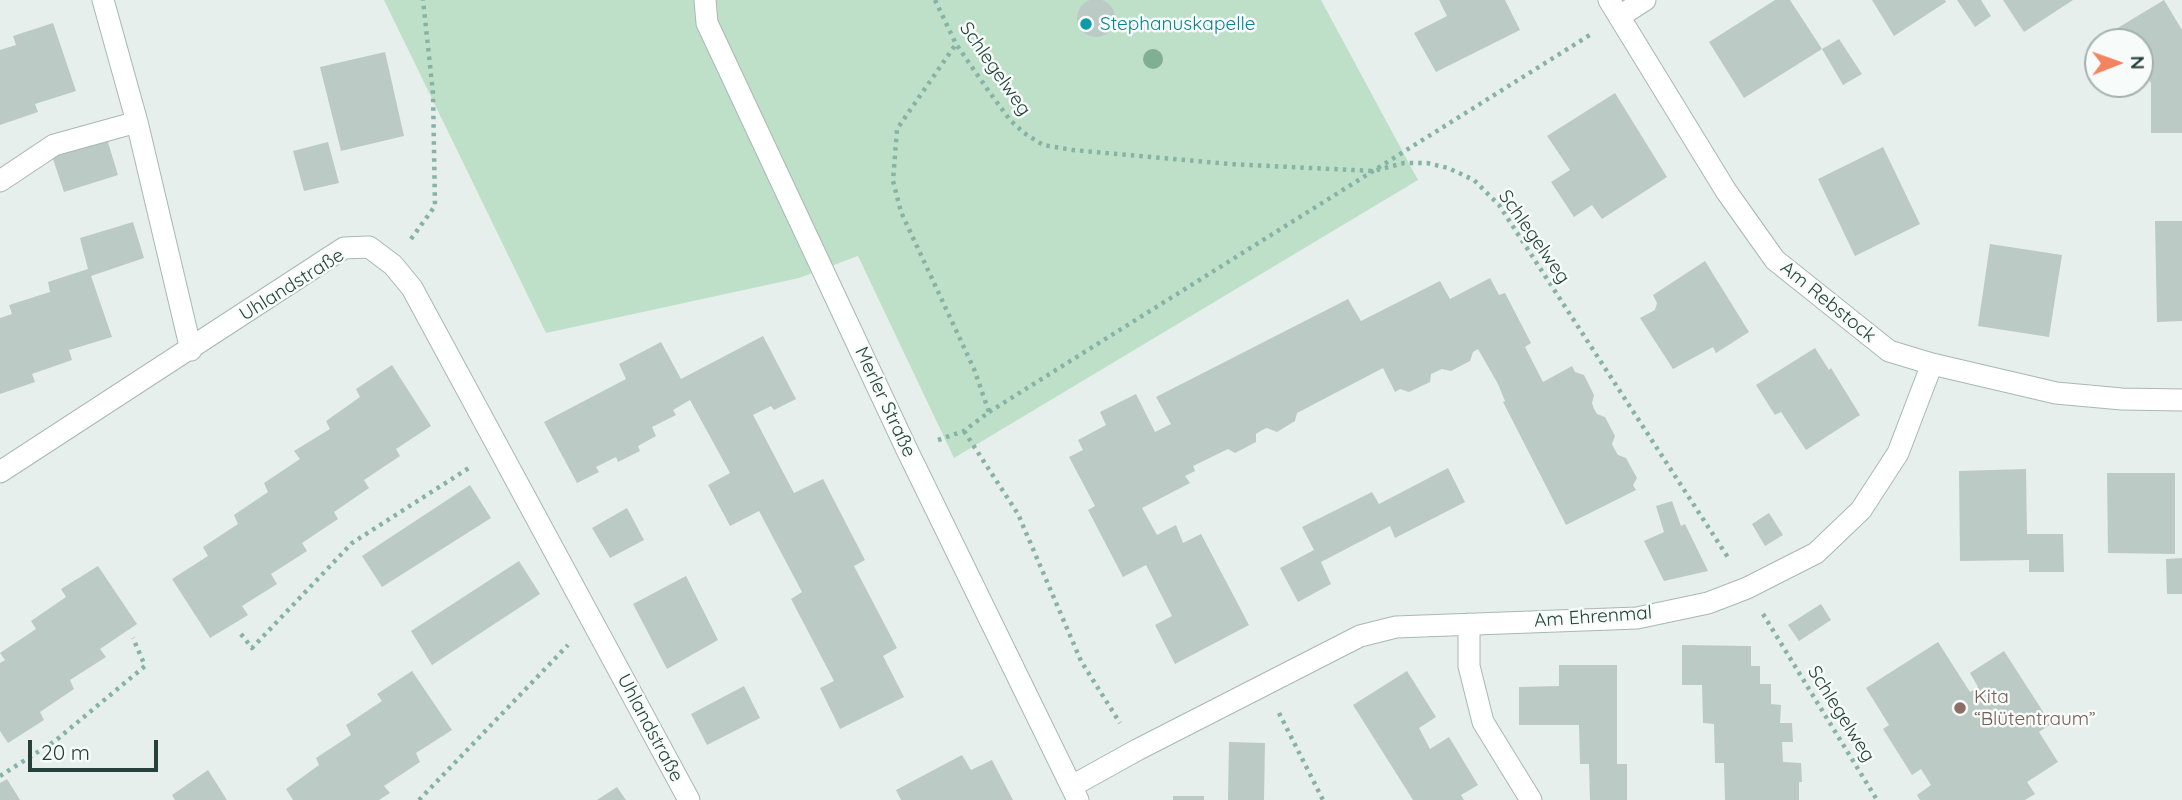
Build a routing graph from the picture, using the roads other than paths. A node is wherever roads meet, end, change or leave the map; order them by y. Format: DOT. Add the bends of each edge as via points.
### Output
graph roads {
  1 [pos="103,0"];
  2 [pos="705,0"];
  3 [pos="1645,0"];
  4 [pos="1615,8"];
  5 [pos="137,122"];
  6 [pos="0,181"];
  7 [pos="191,350"];
  8 [pos="1932,364"];
  9 [pos="2182,400"];
  10 [pos="0,472"];
  11 [pos="1469,624"];
  12 [pos="1075,793"];
  13 [pos="689,800"];
  14 [pos="1531,800"];
  1 -- 5 [label="street"];
  2 -- 12 [label="street, Merler Straße" via="707,23 907,450"];
  3 -- 4 [label="street"];
  4 -- 8 [label="street, Am Rebstock" via="1726,191 1775,260 1889,351"];
  5 -- 6 [label="street" via="54,145"];
  5 -- 7 [label="street"];
  7 -- 10 [label="street, Uhlandstraße"];
  7 -- 13 [label="street, Uhlandstraße" via="344,248 369,247 393,265 412,288"];
  8 -- 9 [label="street, Am Rebstock" via="2056,393"];
  8 -- 11 [label="street, Am Ehrenmal" via="1898,453 1861,510 1816,553 1708,603 1637,618"];
  11 -- 12 [label="street, Am Ehrenmal" via="1396,627 1360,636 1137,750"];
  11 -- 14 [label="street" via="1469,666 1483,722"];
}
